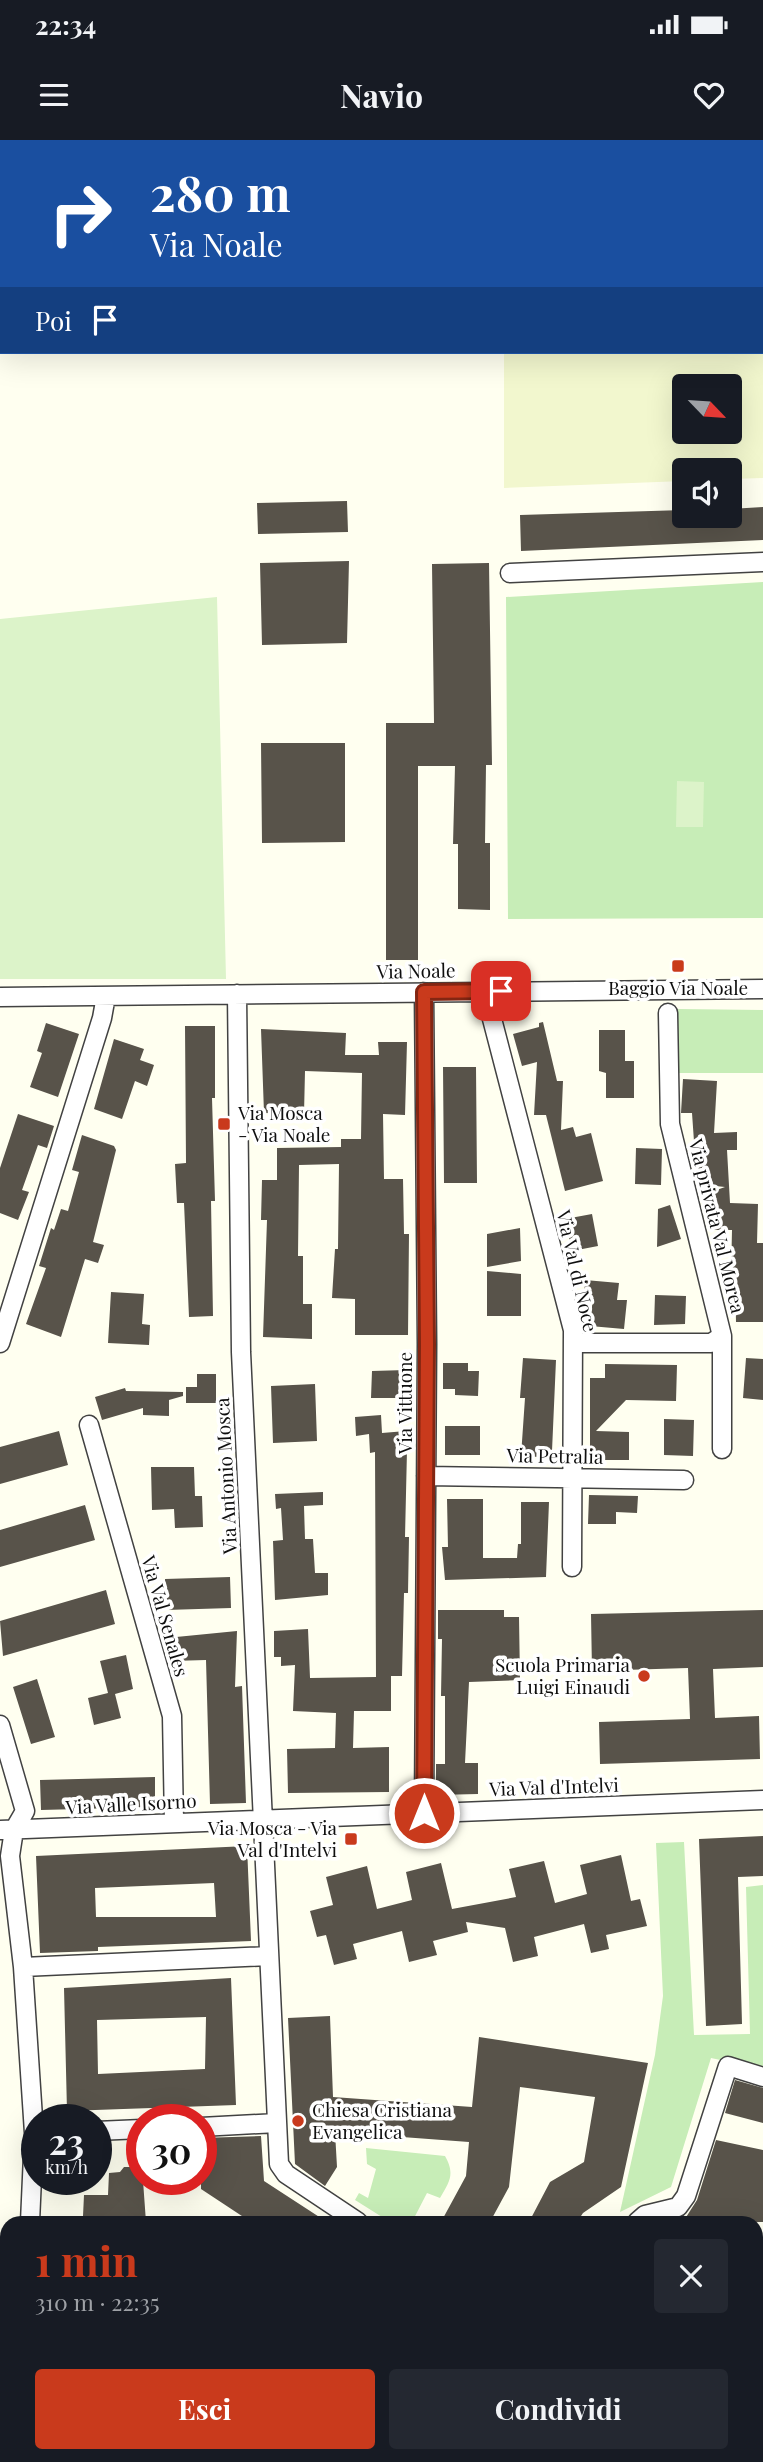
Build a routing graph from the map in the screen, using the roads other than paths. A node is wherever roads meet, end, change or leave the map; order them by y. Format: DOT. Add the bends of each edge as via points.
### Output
graph roads {
  1 [pos="763,562"];
  2 [pos="510,573"];
  3 [pos="763,989"];
  4 [pos="424,992"];
  5 [pos="485,992"];
  6 [pos="237,994"];
  7 [pos="106,996"];
  8 [pos="0,997"];
  9 [pos="667,1013"];
  10 [pos="722,1336"];
  11 [pos="0,1343"];
  12 [pos="573,1343"];
  13 [pos="89,1425"];
  14 [pos="722,1449"];
  15 [pos="426,1476"];
  16 [pos="574,1477"];
  17 [pos="684,1480"];
  18 [pos="572,1567"];
  19 [pos="0,1725"];
  20 [pos="763,1800"];
  21 [pos="424,1813"];
  22 [pos="263,1819"];
  23 [pos="174,1823"];
  24 [pos="7,1830"];
  25 [pos="269,1956"];
  26 [pos="23,1967"];
  27 [pos="763,2077"];
  28 [pos="33,2104"];
  29 [pos="277,2123"];
  30 [pos="217,2126"];
  31 [pos="32,2195"];
  32 [pos="30,2216"];
  33 [pos="349,2216"];
  34 [pos="644,2216"];
  1 -- 2 [label="street"];
  3 -- 5 [label="street, Via Noale"];
  4 -- 5 [label="street, Via Noale"];
  4 -- 6 [label="street, Via Noale"];
  4 -- 15 [label="street, Via Vittuone"];
  5 -- 12 [label="street, Via Val di Noce"];
  6 -- 7 [label="street, Via Noale"];
  6 -- 22 [label="street, Via Antonio Mosca" via="241,1352"];
  7 -- 8 [label="street, Via Noale"];
  7 -- 11 [label="street" via="103,1018"];
  9 -- 10 [label="street, Via privata Val Morea" via="670,1124"];
  10 -- 12 [label="street" via="710,1343"];
  10 -- 14 [label="street, Via privata Val Morea"];
  12 -- 16 [label="street, Via Val di Noce"];
  13 -- 23 [label="street, Via Val Senales" via="172,1716"];
  15 -- 16 [label="street, Via Petralia"];
  15 -- 21 [label="street, Via Vittuone"];
  16 -- 17 [label="street, Via Petralia"];
  16 -- 18 [label="street, Via Val di Noce"];
  19 -- 24 [label="street" via="25,1811"];
  20 -- 21 [label="street, Via Val d'Intelvi"];
  21 -- 22 [label="street, Via Val d'Intelvi"];
  22 -- 23 [label="street, Via Valle Isorno"];
  22 -- 25 [label="street, Via Antonio Mosca"];
  23 -- 24 [label="street, Via Valle Isorno"];
  24 -- 26 [label="street"];
  25 -- 26 [label="street"];
  25 -- 29 [label="street, Via Antonio Mosca"];
  26 -- 28 [label="street"];
  27 -- 34 [label="street" via="728,2066 686,2196 678,2207"];
  29 -- 30 [label="street"];
  29 -- 33 [label="street, Via Antonio Mosca" via="279,2164 286,2174"];
  31 -- 32 [label="street"];
}
